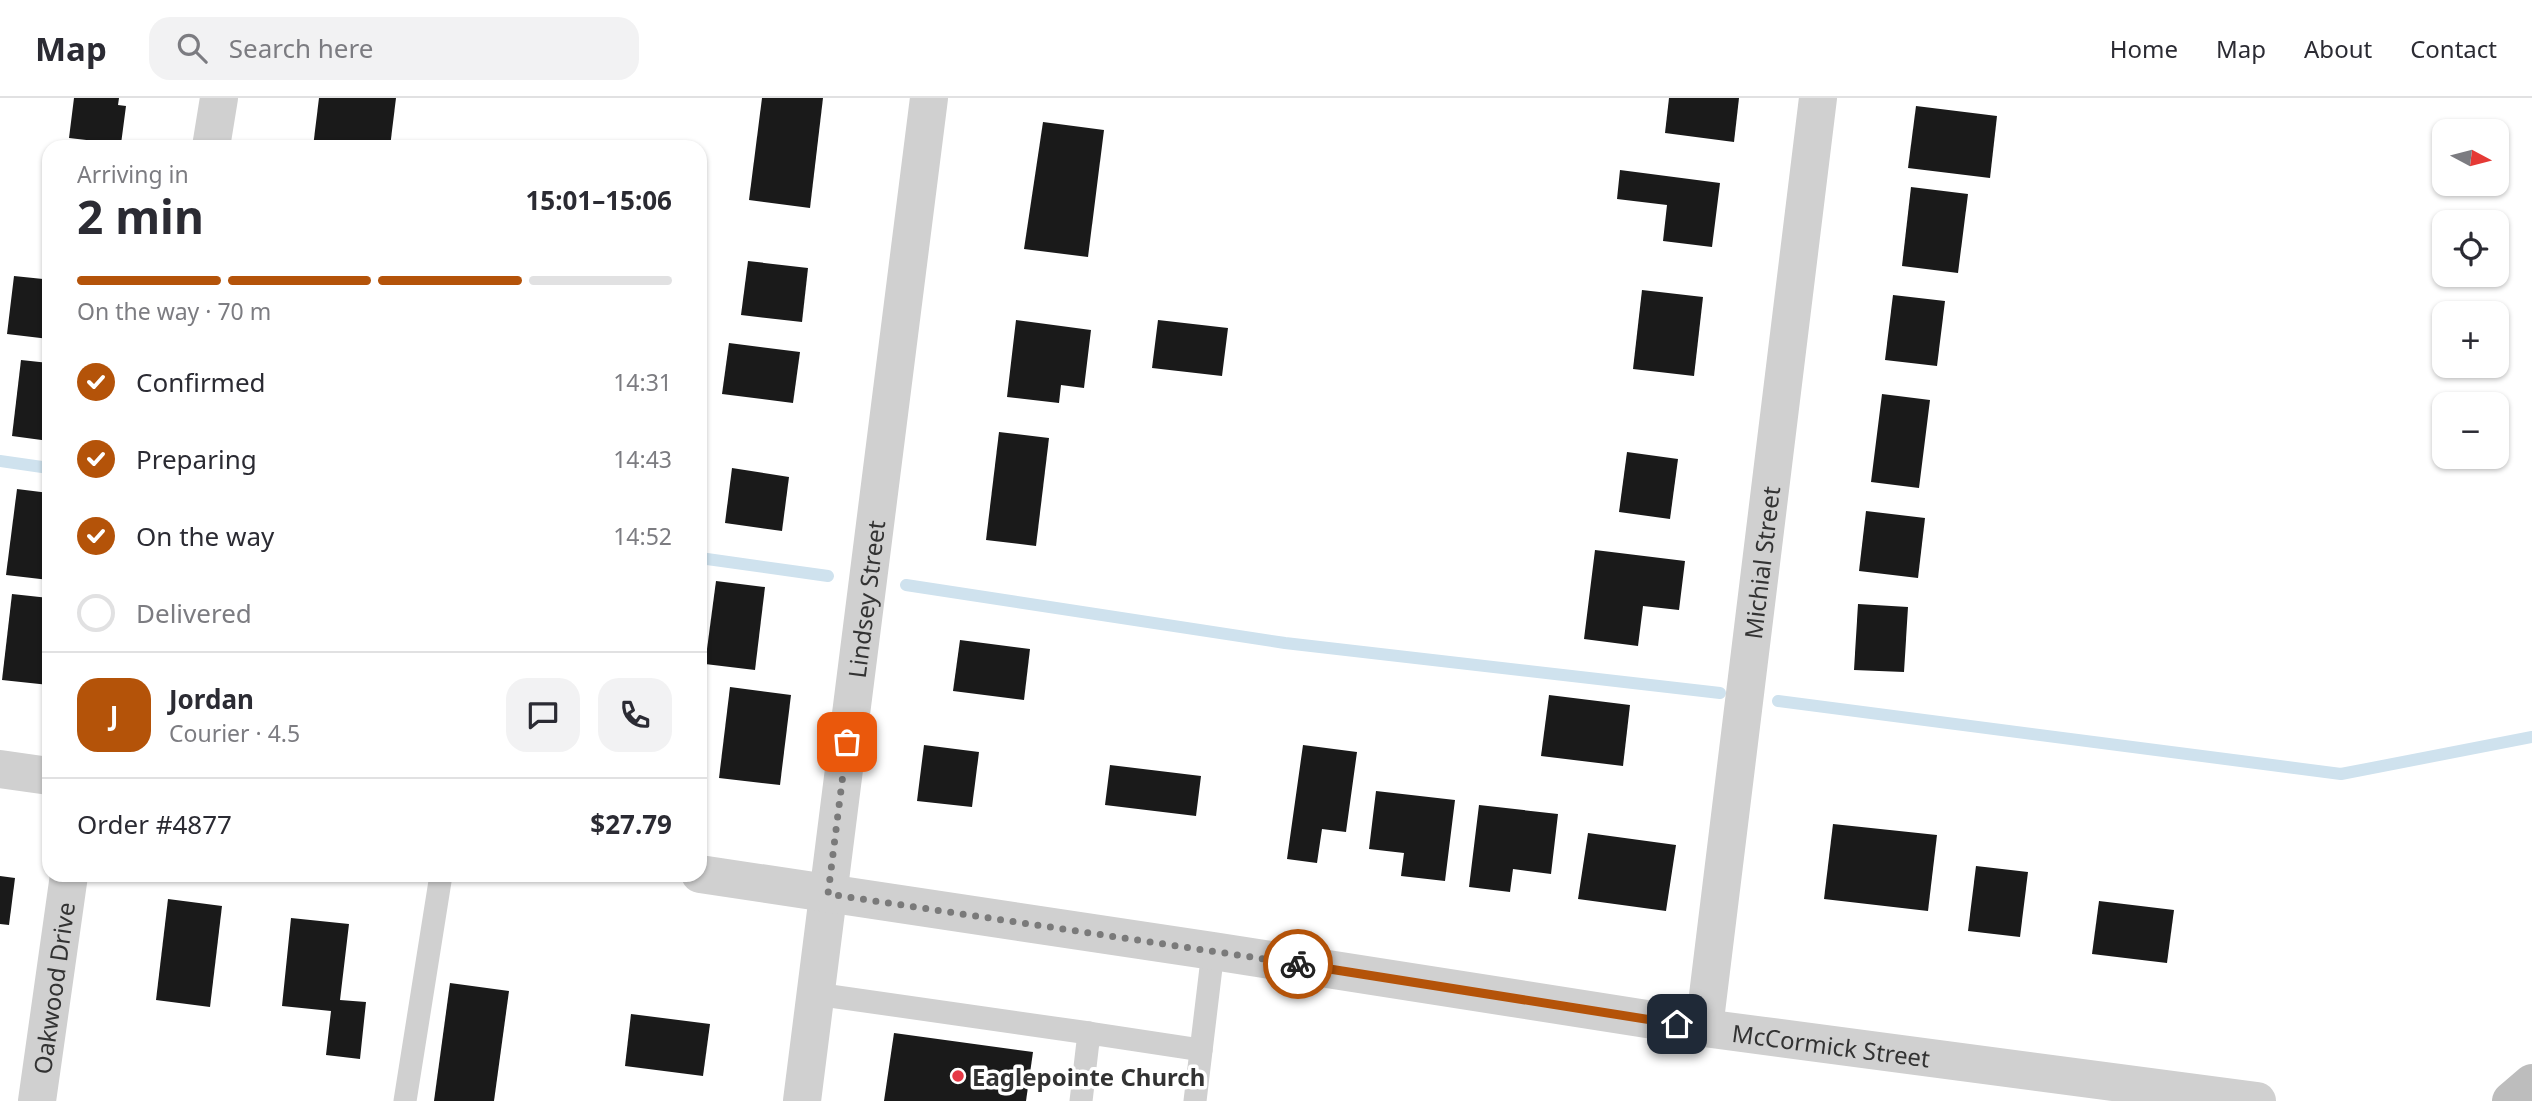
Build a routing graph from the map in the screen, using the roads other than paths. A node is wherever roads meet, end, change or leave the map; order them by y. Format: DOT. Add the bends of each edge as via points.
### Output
graph roads {
  1 [pos="219,98"];
  2 [pos="929,98"];
  3 [pos="1818,98"];
  4 [pos="212,140"];
  5 [pos="0,769"];
  6 [pos="42,775"];
  7 [pos="707,875"];
  8 [pos="68,882"];
  9 [pos="440,882"];
  10 [pos="828,894"];
  11 [pos="1213,951"];
  12 [pos="816,994"];
  13 [pos="1704,1028"];
  14 [pos="1089,1032"];
  15 [pos="1202,1050"];
  16 [pos="2532,1083"];
  17 [pos="37,1101"];
  18 [pos="405,1101"];
  19 [pos="802,1101"];
  20 [pos="1080,1101"];
  21 [pos="1195,1101"];
  22 [pos="2257,1101"];
  23 [pos="2511,1101"];
  1 -- 4 [label="street"];
  2 -- 10 [label="street, Lindsey Street"];
  3 -- 13 [label="street, Michial Street"];
  5 -- 6 [label="street"];
  7 -- 10 [label="street, McCormick Street"];
  8 -- 17 [label="street, Oakwood Drive"];
  9 -- 18 [label="lane"];
  10 -- 11 [label="street, McCormick Street"];
  10 -- 12 [label="street, Lindsey Street"];
  11 -- 13 [label="street, McCormick Street"];
  11 -- 15 [label="lane"];
  12 -- 14 [label="lane"];
  12 -- 19 [label="street, Lindsey Street"];
  13 -- 22 [label="street, McCormick Street"];
  14 -- 15 [label="lane"];
  14 -- 20 [label="lane"];
  15 -- 21 [label="lane"];
  16 -- 23 [label="main road"];
}
